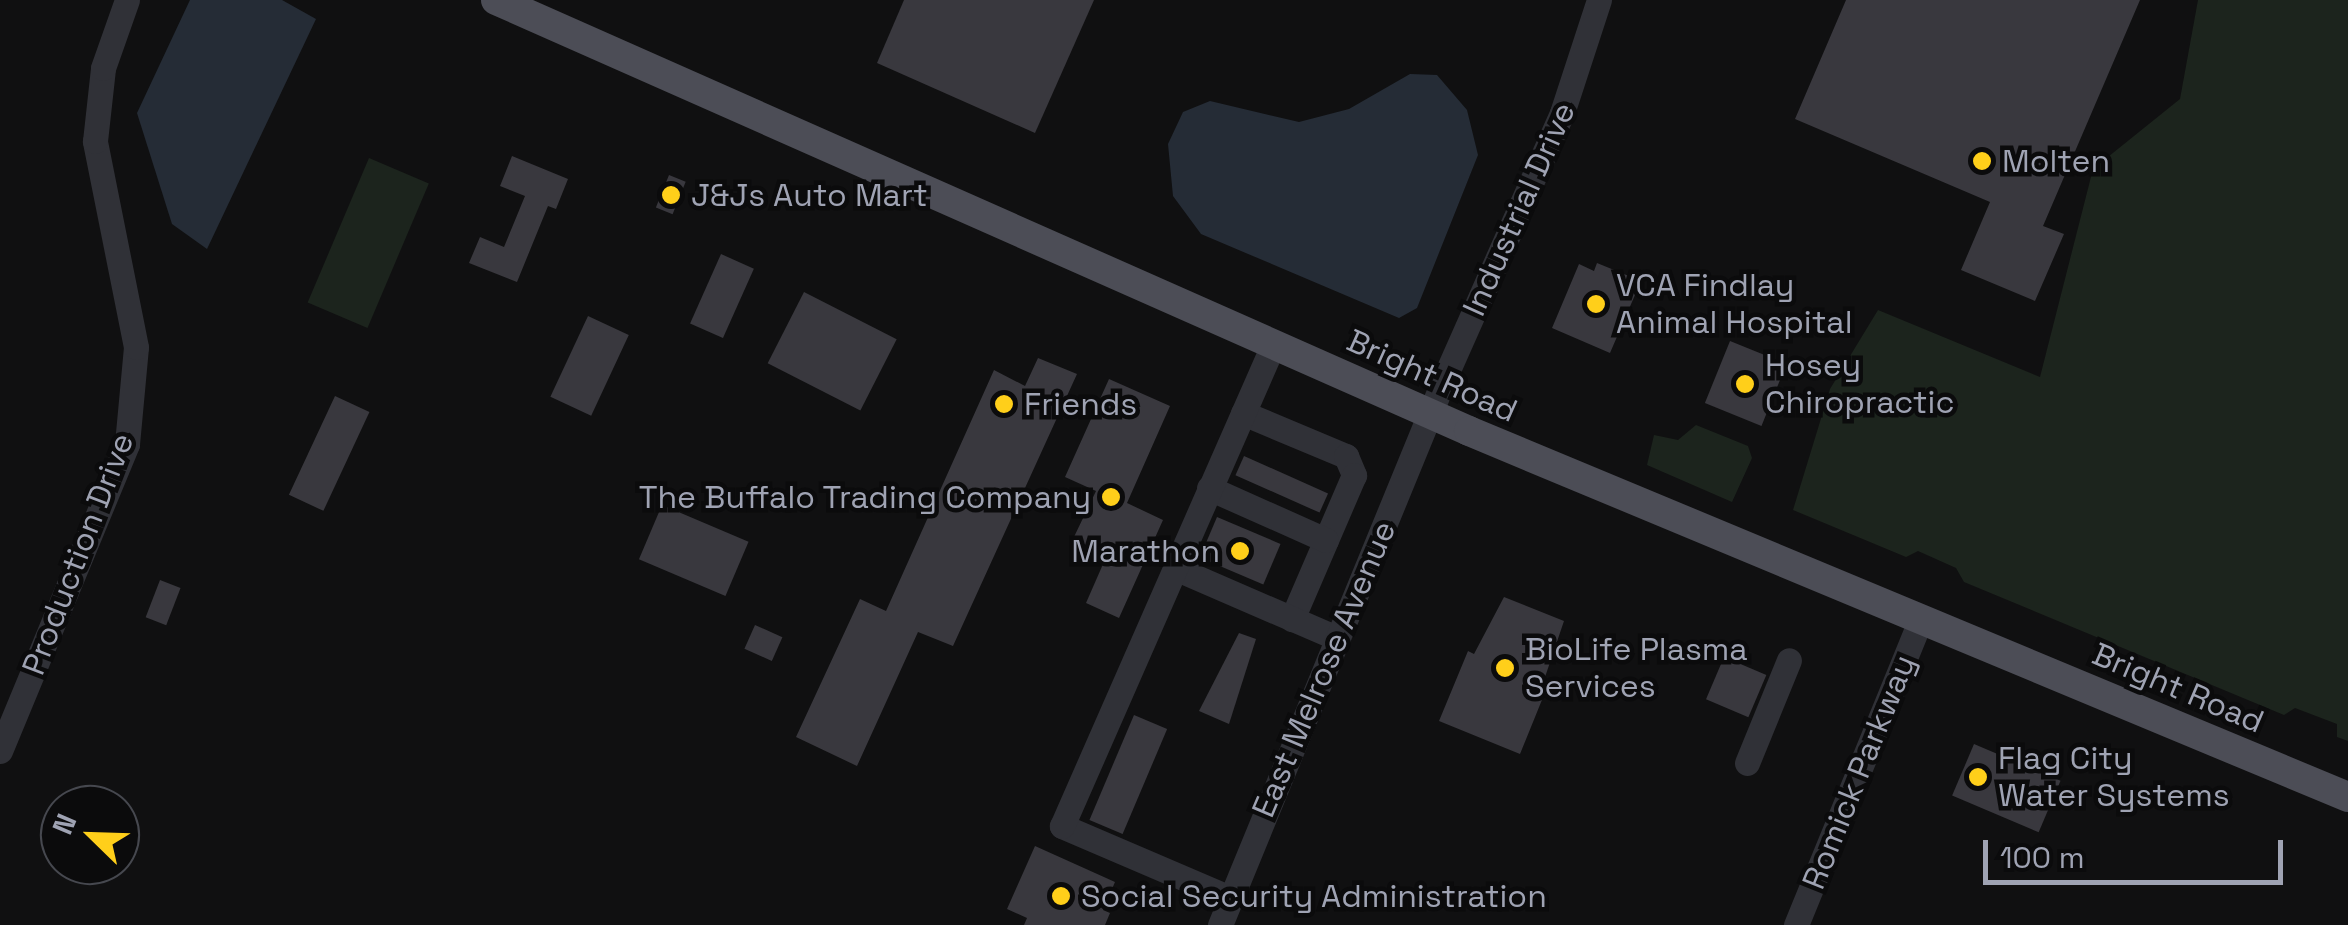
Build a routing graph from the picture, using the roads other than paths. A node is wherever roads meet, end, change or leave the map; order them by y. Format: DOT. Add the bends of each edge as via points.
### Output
graph roads {
  1 [pos="127,0"];
  2 [pos="496,0"];
  3 [pos="1599,0"];
  4 [pos="1272,345"];
  5 [pos="1243,413"];
  6 [pos="1430,414"];
  7 [pos="1209,488"];
  8 [pos="1326,540"];
  9 [pos="1175,568"];
  10 [pos="1292,619"];
  11 [pos="1921,620"];
  12 [pos="1336,638"];
  13 [pos="1789,660"];
  14 [pos="0,751"];
  15 [pos="1747,763"];
  16 [pos="2348,797"];
  17 [pos="1230,898"];
  18 [pos="1220,925"];
  19 [pos="1796,925"];
  1 -- 14 [label="street, Production Drive" via="103,68 95,140 136,347 128,444"];
  2 -- 4 [label="main road, Bright Road"];
  3 -- 6 [label="street, Industrial Drive" via="1562,114"];
  4 -- 5 [label="street"];
  4 -- 6 [label="main road, Bright Road"];
  5 -- 7 [label="street"];
  5 -- 8 [label="street" via="1346,456 1354,476"];
  6 -- 11 [label="main road, Bright Road"];
  6 -- 12 [label="street, East Melrose Avenue"];
  7 -- 8 [label="street"];
  7 -- 9 [label="street"];
  8 -- 10 [label="street"];
  9 -- 10 [label="street"];
  9 -- 17 [label="street" via="1062,826"];
  10 -- 12 [label="street"];
  11 -- 16 [label="main road, Bright Road"];
  11 -- 19 [label="street, Romick Parkway"];
  12 -- 17 [label="street, East Melrose Avenue"];
  13 -- 15 [label="street"];
  17 -- 18 [label="street, East Melrose Avenue"];
}
